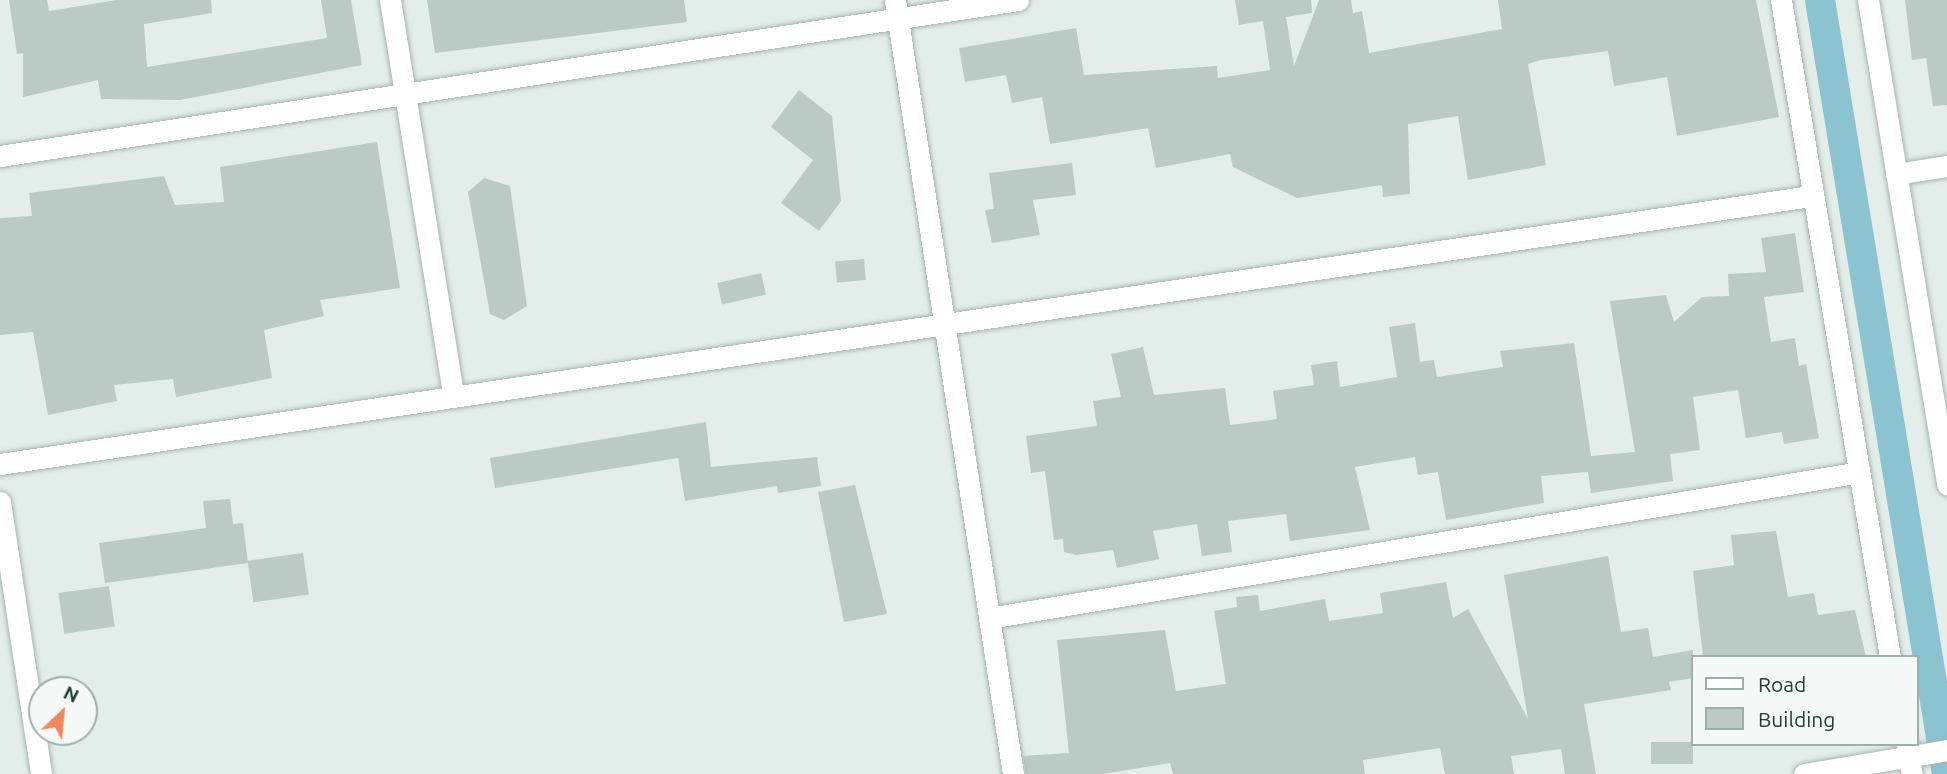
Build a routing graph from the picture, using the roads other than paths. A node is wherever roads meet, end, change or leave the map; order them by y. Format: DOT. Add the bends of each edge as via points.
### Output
graph roads {
  1 [pos="390,0"];
  2 [pos="1018,0"];
  3 [pos="1782,0"];
  4 [pos="1868,0"];
  5 [pos="896,11"];
  6 [pos="405,95"];
  7 [pos="0,156"];
  8 [pos="1947,166"];
  9 [pos="1896,174"];
  10 [pos="1811,195"];
  11 [pos="944,325"];
  12 [pos="453,395"];
  13 [pos="0,464"];
  14 [pos="1856,473"];
  15 [pos="1947,485"];
  16 [pos="0,502"];
  17 [pos="989,618"];
  18 [pos="1891,655"];
  19 [pos="1921,755"];
  20 [pos="41,774"];
  21 [pos="1013,774"];
  22 [pos="1804,774"];
  1 -- 6 [label="street"];
  2 -- 5 [label="street"];
  3 -- 10 [label="street"];
  4 -- 9 [label="street"];
  5 -- 6 [label="street"];
  5 -- 11 [label="street"];
  6 -- 7 [label="street"];
  6 -- 12 [label="street"];
  8 -- 9 [label="street"];
  9 -- 15 [label="street"];
  10 -- 11 [label="street"];
  10 -- 14 [label="street"];
  11 -- 12 [label="street"];
  11 -- 17 [label="street"];
  12 -- 13 [label="street"];
  14 -- 17 [label="street"];
  14 -- 18 [label="street"];
  16 -- 20 [label="street"];
  17 -- 21 [label="street"];
  19 -- 22 [label="street"];
}
